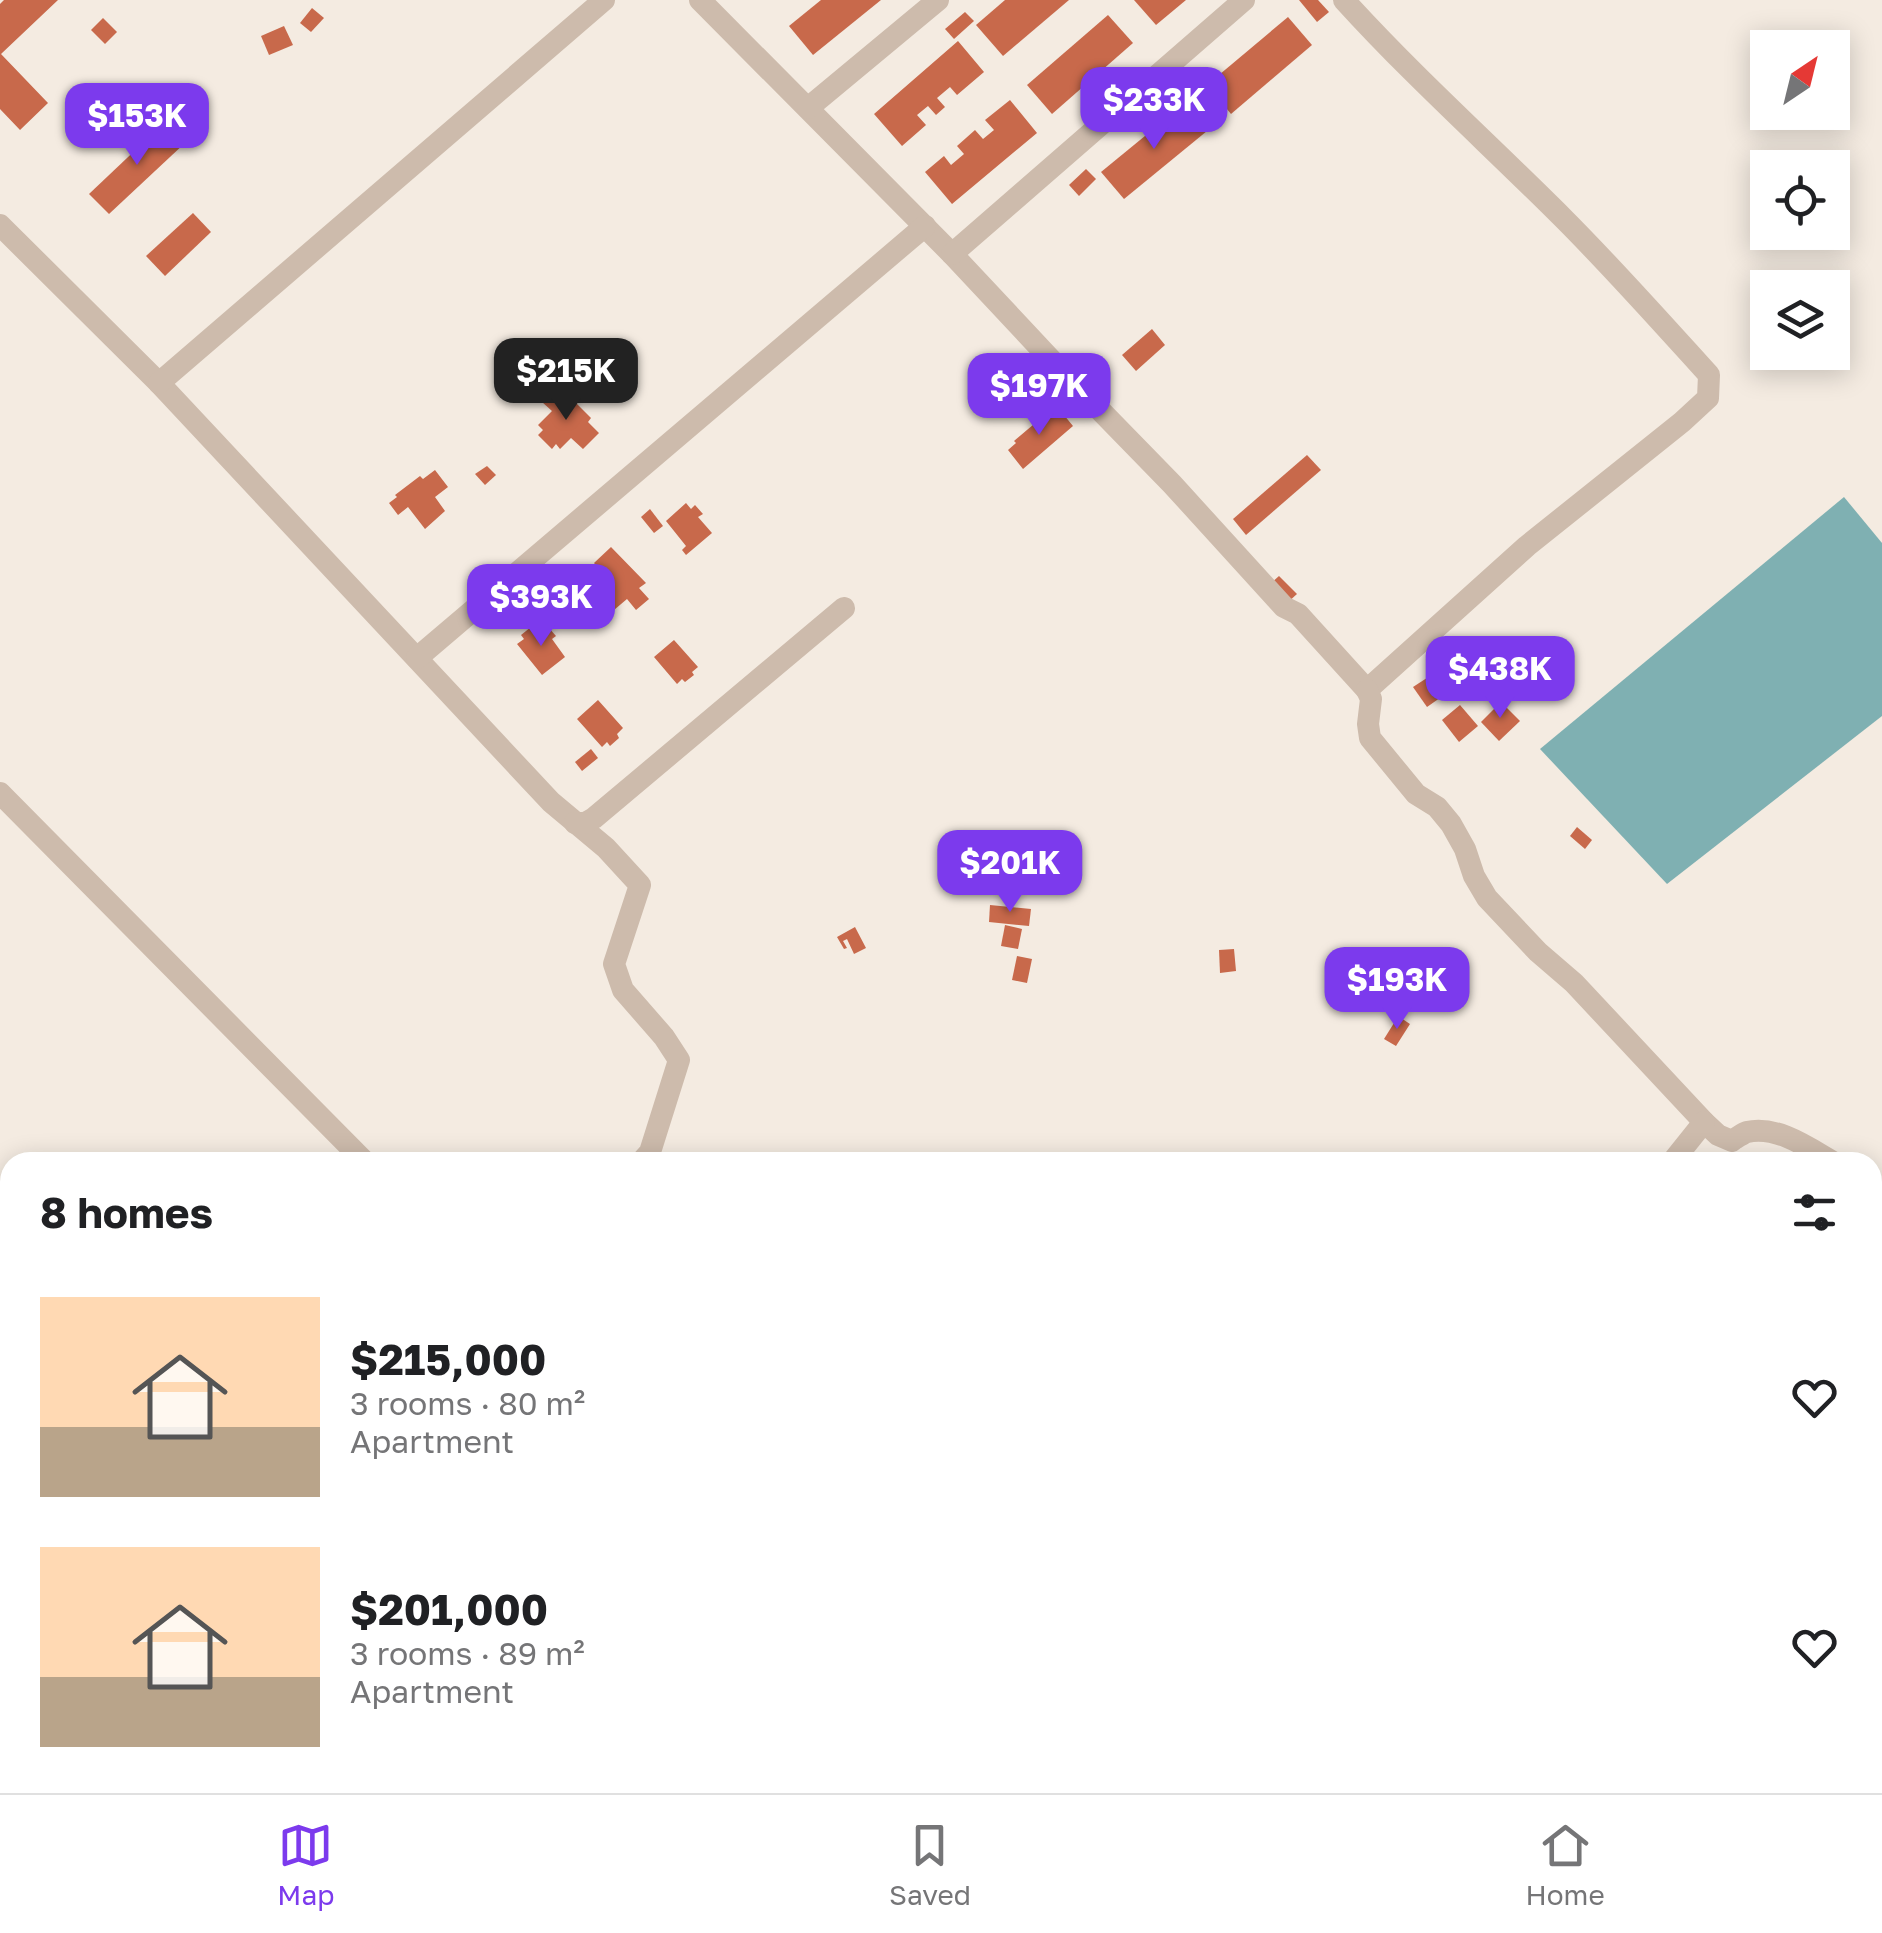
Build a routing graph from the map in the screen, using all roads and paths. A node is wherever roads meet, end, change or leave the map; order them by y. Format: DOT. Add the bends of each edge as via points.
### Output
graph roads {
  1 [pos="604,0"];
  2 [pos="700,0"];
  3 [pos="938,0"];
  4 [pos="1244,0"];
  5 [pos="1344,0"];
  6 [pos="808,108"];
  7 [pos="0,225"];
  8 [pos="925,226"];
  9 [pos="952,254"];
  10 [pos="159,383"];
  11 [pos="844,608"];
  12 [pos="417,658"];
  13 [pos="1367,690"];
  14 [pos="0,793"];
  15 [pos="575,823"];
  16 [pos="1704,1122"];
  17 [pos="355,1152"];
  18 [pos="650,1152"];
  19 [pos="1680,1152"];
  20 [pos="1815,1152"];
  1 -- 10 [label="street"];
  2 -- 6 [label="street"];
  3 -- 6 [label="street"];
  4 -- 9 [label="street"];
  5 -- 13 [label="street" via="1566,221 1709,376 1708,398 1682,422 1527,546"];
  6 -- 8 [label="street"];
  7 -- 10 [label="street"];
  8 -- 9 [label="street"];
  8 -- 12 [label="street"];
  9 -- 13 [label="street"];
  10 -- 12 [label="street"];
  11 -- 15 [label="street" via="594,818"];
  12 -- 15 [label="street"];
  13 -- 16 [label="street" via="1370,738 1450,824 1487,898"];
  14 -- 17 [label="street"];
  15 -- 18 [label="street" via="640,885 614,964 624,990 679,1060"];
  16 -- 19 [label="street"];
  16 -- 20 [label="street" via="1732,1141 1746,1132 1773,1132"];
}
